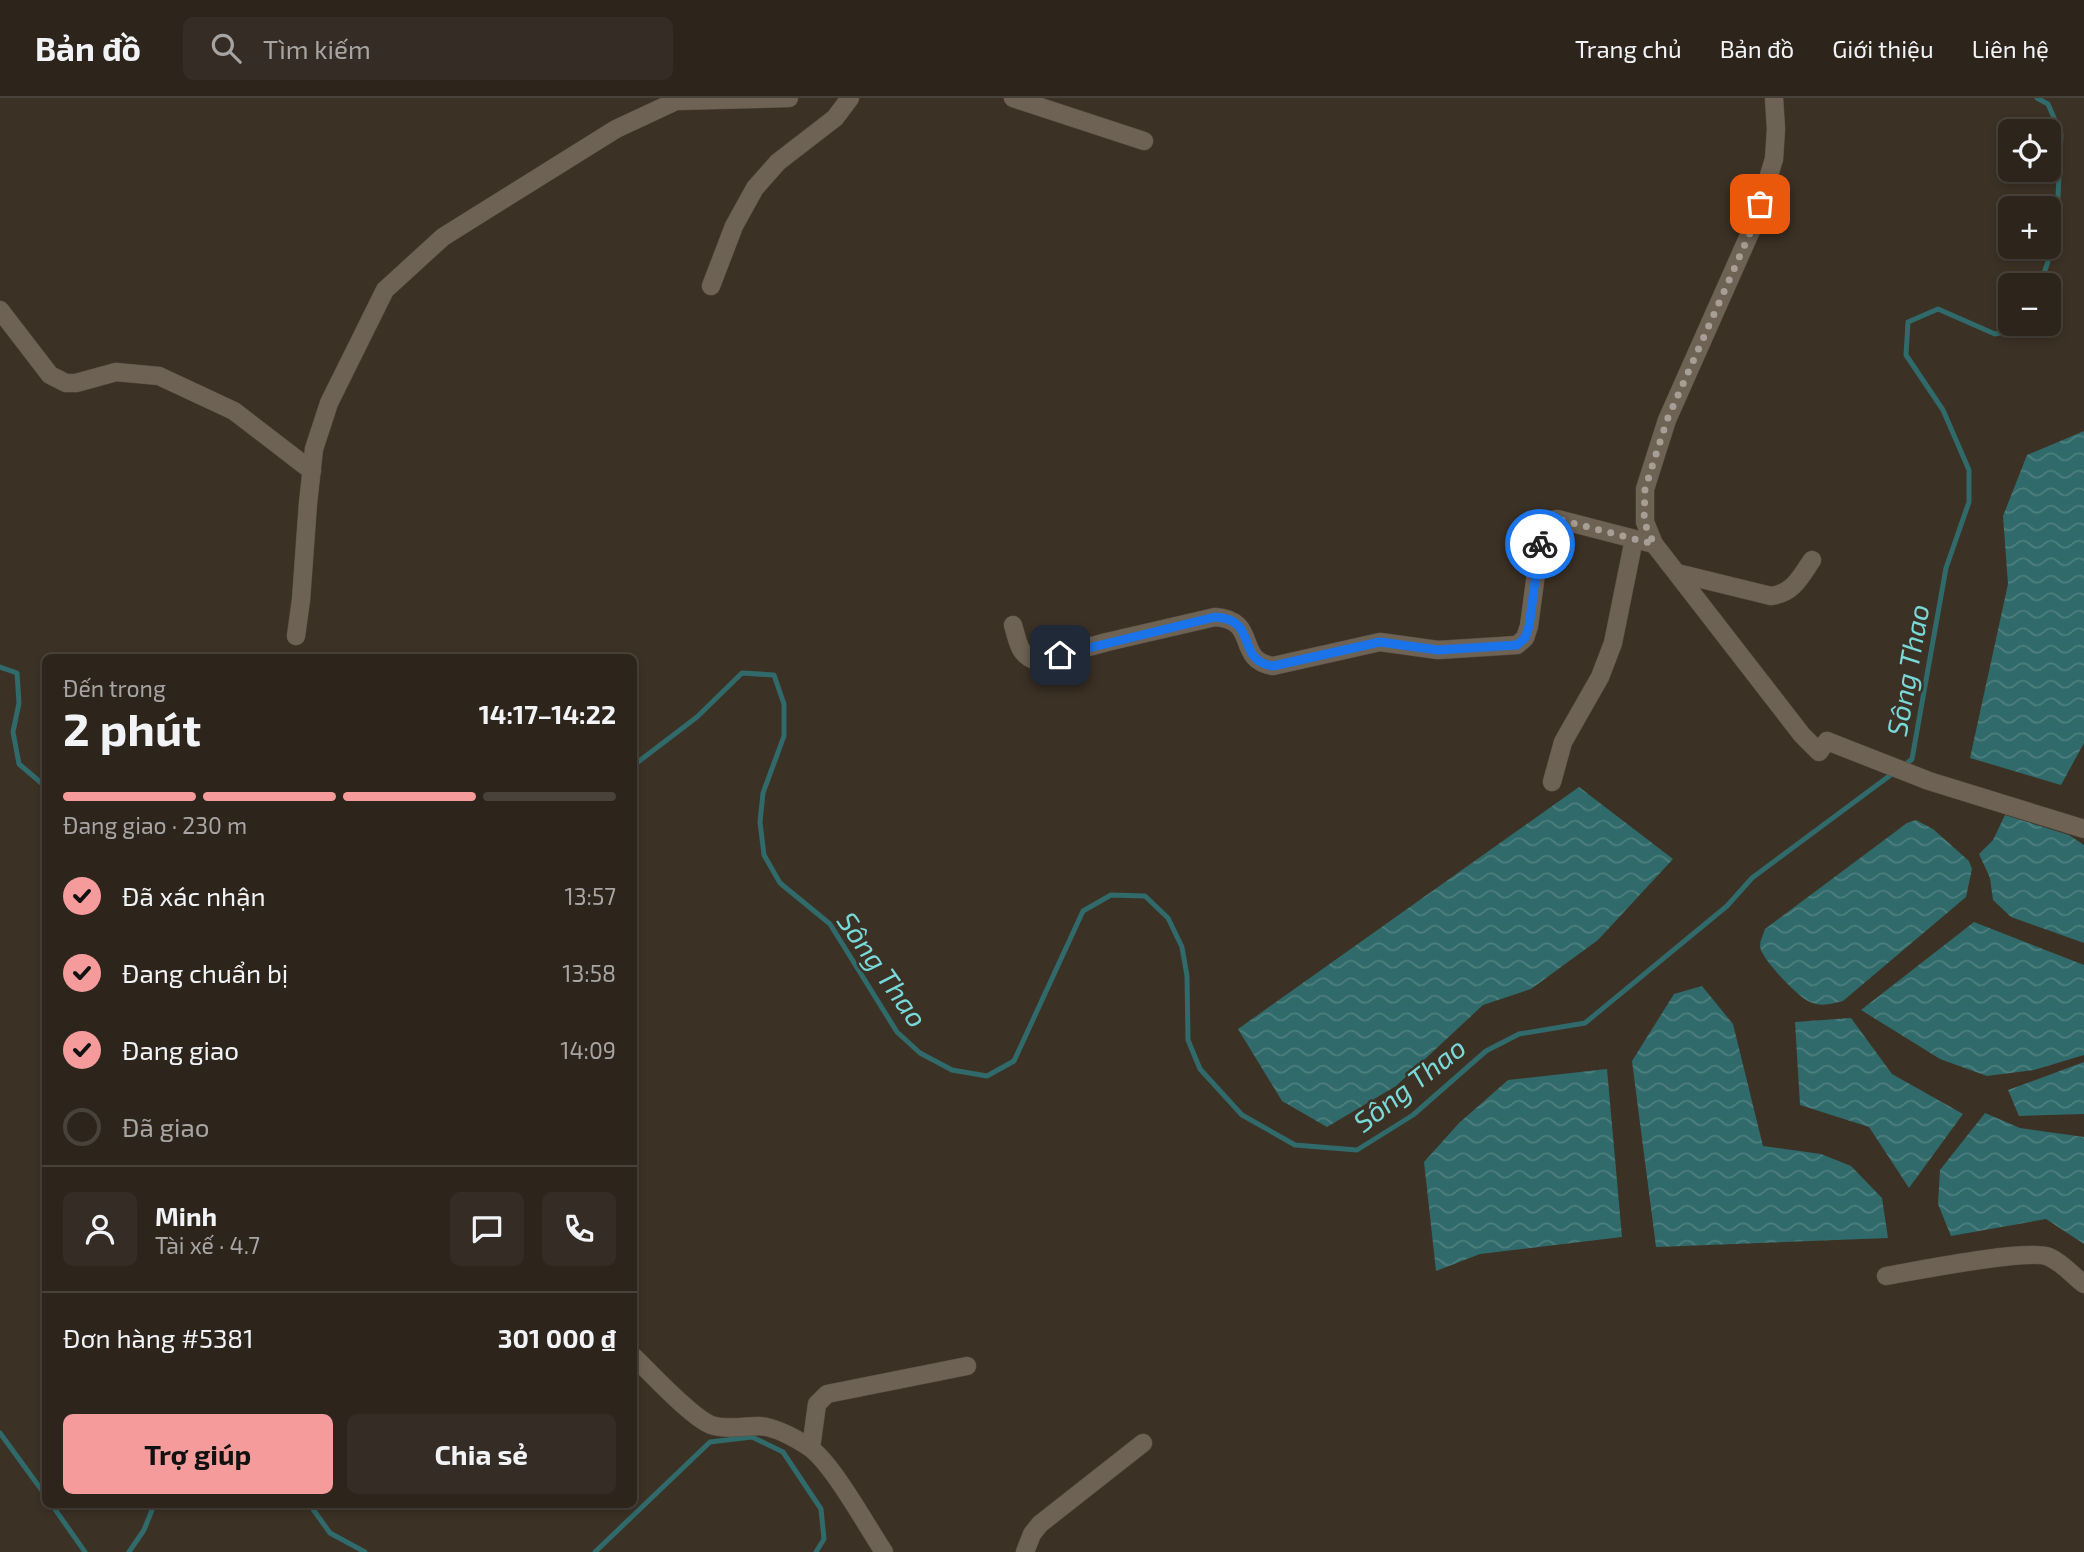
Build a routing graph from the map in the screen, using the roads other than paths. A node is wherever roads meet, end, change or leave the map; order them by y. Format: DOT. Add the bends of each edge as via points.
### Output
graph roads {
  1 [pos="789,98"];
  2 [pos="850,98"];
  3 [pos="1013,98"];
  4 [pos="1774,98"];
  5 [pos="1144,141"];
  6 [pos="711,286"];
  7 [pos="0,310"];
  8 [pos="312,471"];
  9 [pos="1634,539"];
  10 [pos="1654,544"];
  11 [pos="1812,560"];
  12 [pos="1677,573"];
  13 [pos="1013,625"];
  14 [pos="296,636"];
  15 [pos="1552,782"];
  16 [pos="2084,829"];
  17 [pos="1886,1276"];
  18 [pos="2084,1284"];
  19 [pos="637,1360"];
  20 [pos="967,1366"];
  21 [pos="1143,1443"];
  22 [pos="811,1448"];
  23 [pos="884,1552"];
  24 [pos="1026,1552"];
  1 -- 8 [label="street" via="676,101 616,129 443,237 385,290 329,402"];
  2 -- 6 [label="street" via="835,118 778,162 755,188 734,226"];
  3 -- 5 [label="street"];
  4 -- 10 [label="street" via="1774,159 1754,224 1667,420 1645,489 1644,522"];
  7 -- 8 [label="street" via="50,375 66,383 116,372 159,376 234,411"];
  8 -- 14 [label="street"];
  9 -- 10 [label="street"];
  9 -- 13 [label="street" via="1557,519 1548,522 1542,529 1529,626 1517,645 1438,650 1380,642 1273,666 1253,657 1240,625 1215,617 1037,662 1020,650"];
  9 -- 15 [label="street" via="1613,643 1600,677 1563,742"];
  10 -- 12 [label="street"];
  11 -- 12 [label="street" via="1785,594 1771,596"];
  12 -- 16 [label="street" via="1819,752 1827,741 1914,775"];
  17 -- 18 [label="street" via="2038,1254 2058,1262"];
  19 -- 22 [label="street" via="711,1425 763,1426"];
  20 -- 22 [label="street" via="827,1394 817,1404"];
  21 -- 24 [label="street" via="1040,1524"];
  22 -- 23 [label="street"];
}
